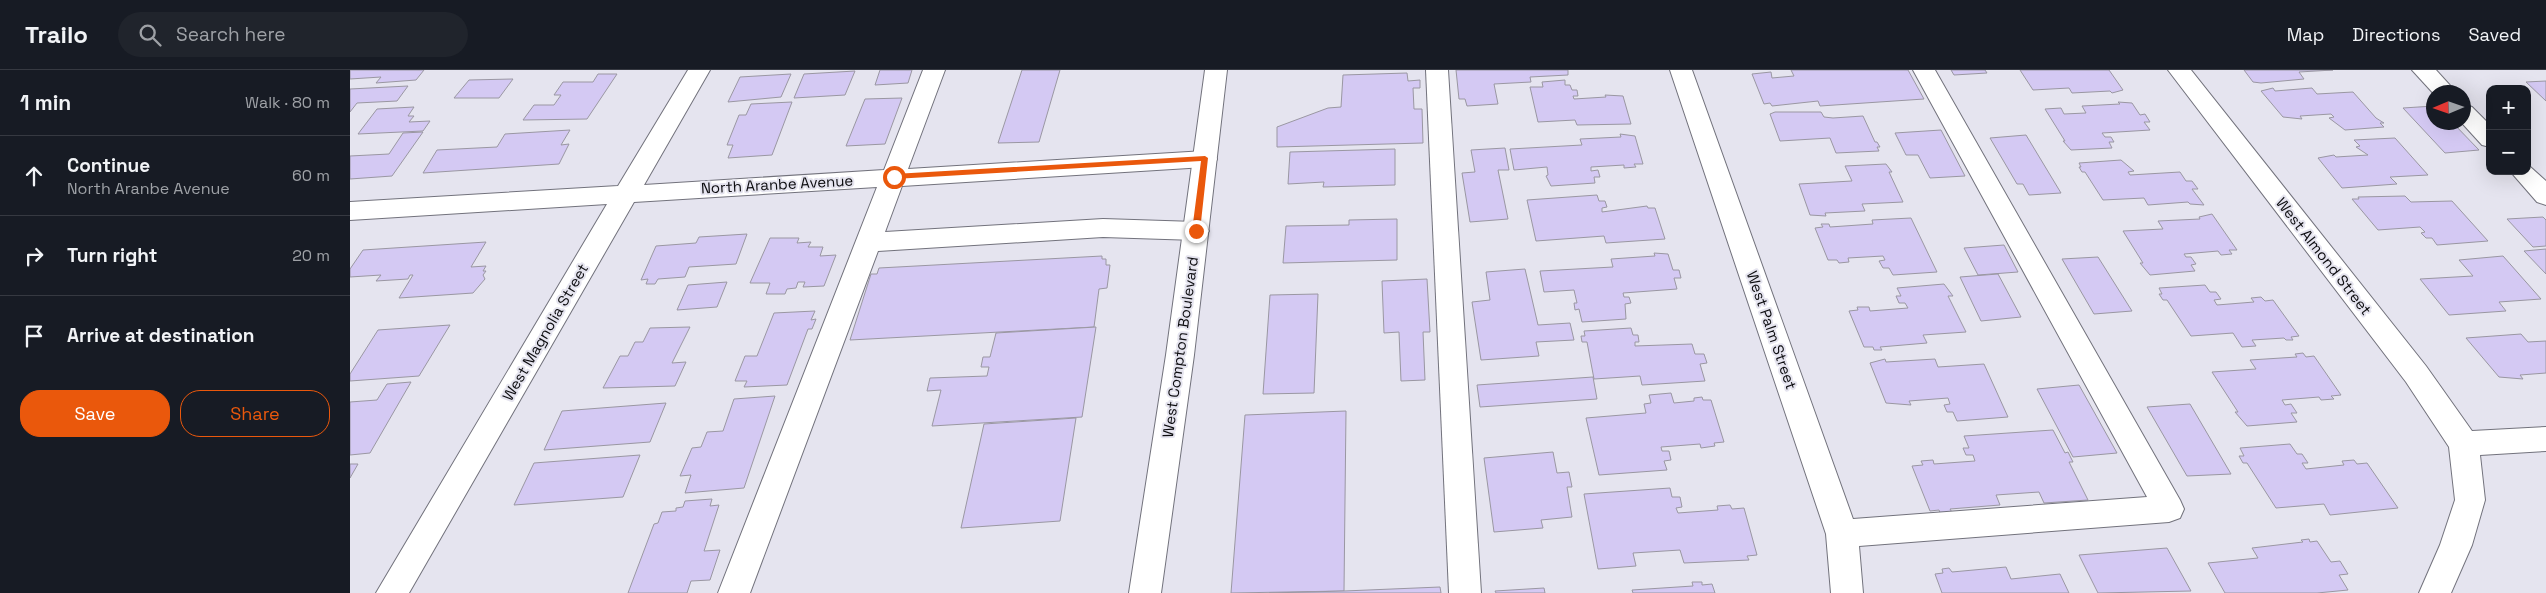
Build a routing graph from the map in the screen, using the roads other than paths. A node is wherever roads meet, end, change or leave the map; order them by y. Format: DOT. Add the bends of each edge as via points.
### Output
graph roads {
  1 [pos="699,70"];
  2 [pos="934,70"];
  3 [pos="1216,70"];
  4 [pos="1437,70"];
  5 [pos="1681,70"];
  6 [pos="1924,70"];
  7 [pos="2178,70"];
  8 [pos="2423,70"];
  9 [pos="2438,85"];
  10 [pos="2471,119"];
  11 [pos="2486,134"];
  12 [pos="1205,158"];
  13 [pos="2526,175"];
  14 [pos="894,177"];
  15 [pos="627,192"];
  16 [pos="2546,196"];
  17 [pos="350,211"];
  18 [pos="1196,231"];
  19 [pos="868,242"];
  20 [pos="2546,439"];
  21 [pos="2464,444"];
  22 [pos="1842,534"];
  23 [pos="392,593"];
  24 [pos="734,593"];
  25 [pos="1146,593"];
  26 [pos="1465,593"];
  27 [pos="1847,593"];
  28 [pos="2435,593"];
  1 -- 15 [label="street, West Magnolia Street"];
  2 -- 14 [label="street"];
  3 -- 12 [label="street, West Compton Boulevard"];
  4 -- 26 [label="street"];
  5 -- 22 [label="street, West Palm Street"];
  6 -- 22 [label="street" via="2169,509"];
  7 -- 21 [label="street, West Almond Street" via="2416,374"];
  8 -- 9 [label="street"];
  10 -- 11 [label="street"];
  12 -- 14 [label="street, North Aranbe Avenue"];
  12 -- 18 [label="street, West Compton Boulevard"];
  13 -- 16 [label="street"];
  14 -- 15 [label="street, North Aranbe Avenue"];
  14 -- 19 [label="street"];
  15 -- 17 [label="street, North Aranbe Avenue"];
  15 -- 23 [label="street, West Magnolia Street"];
  18 -- 19 [label="street" via="1103,228"];
  18 -- 25 [label="street, West Compton Boulevard"];
  19 -- 24 [label="street"];
  20 -- 21 [label="street"];
  21 -- 28 [label="street" via="2470,500 2456,545"];
  22 -- 27 [label="street, West Palm Street"];
}
